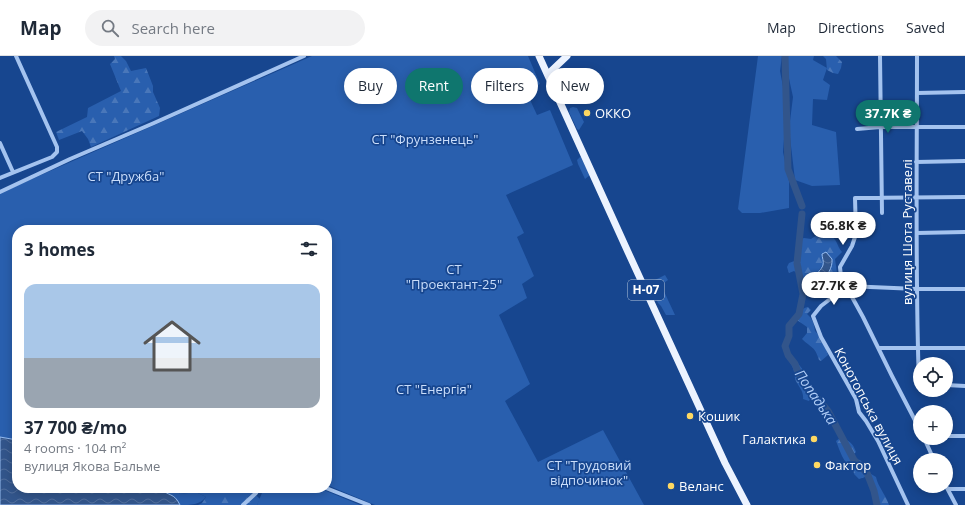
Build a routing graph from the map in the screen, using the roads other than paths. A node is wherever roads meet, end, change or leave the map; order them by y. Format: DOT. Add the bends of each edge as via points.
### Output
graph roads {
  1 [pos="16,56"];
  2 [pos="304,56"];
  3 [pos="539,56"];
  4 [pos="567,56"];
  5 [pos="880,56"];
  6 [pos="917,56"];
  7 [pos="554,68"];
  8 [pos="546,70"];
  9 [pos="965,92"];
  10 [pos="917,93"];
  11 [pos="562,104"];
  12 [pos="880,127"];
  13 [pos="916,127"];
  14 [pos="965,127"];
  15 [pos="857,128"];
  16 [pos="0,143"];
  17 [pos="916,162"];
  18 [pos="965,162"];
  19 [pos="13,172"];
  20 [pos="0,178"];
  21 [pos="0,192"];
  22 [pos="965,197"];
  23 [pos="882,198"];
  24 [pos="917,198"];
  25 [pos="882,213"];
  26 [pos="965,232"];
  27 [pos="917,233"];
  28 [pos="847,286"];
  29 [pos="917,289"];
  30 [pos="965,289"];
  31 [pos="879,348"];
  32 [pos="918,348"];
  33 [pos="965,348"];
  34 [pos="918,357"];
  35 [pos="953,385"];
  36 [pos="965,386"];
  37 [pos="913,416"];
  38 [pos="953,436"];
  39 [pos="965,436"];
  40 [pos="953,488"];
  41 [pos="965,489"];
  42 [pos="332,490"];
  43 [pos="256,493"];
  44 [pos="950,493"];
  45 [pos="243,505"];
  46 [pos="369,505"];
  47 [pos="747,505"];
  48 [pos="908,505"];
  49 [pos="956,505"];
  1 -- 19 [label="street" via="58,152"];
  2 -- 21 [label="street"];
  3 -- 8 [label="main road"];
  4 -- 7 [label="main road"];
  5 -- 12 [label="street"];
  6 -- 10 [label="street, вулиця Шота Руставелі"];
  9 -- 10 [label="street"];
  10 -- 13 [label="street, вулиця Шота Руставелі"];
  11 -- 47 [label="main road, Н-07" via="723,458"];
  12 -- 13 [label="street"];
  12 -- 15 [label="street"];
  12 -- 23 [label="street"];
  13 -- 14 [label="street"];
  13 -- 17 [label="street, вулиця Шота Руставелі"];
  16 -- 19 [label="street"];
  17 -- 18 [label="street"];
  17 -- 24 [label="street, вулиця Шота Руставелі"];
  19 -- 20 [label="street"];
  22 -- 24 [label="street"];
  23 -- 24 [label="street"];
  23 -- 25 [label="street"];
  23 -- 28 [label="street" via="855,198 856,234 840,267 841,277"];
  24 -- 27 [label="street, вулиця Шота Руставелі"];
  26 -- 27 [label="street"];
  27 -- 29 [label="street, вулиця Шота Руставелі"];
  28 -- 29 [label="street"];
  28 -- 31 [label="street"];
  28 -- 48 [label="street, Конотопська вулиця" via="821,306 813,316 821,337 856,399 859,412 878,441"];
  29 -- 30 [label="street"];
  29 -- 32 [label="street, вулиця Шота Руставелі"];
  31 -- 32 [label="street"];
  31 -- 37 [label="street"];
  32 -- 33 [label="street"];
  32 -- 34 [label="street, вулиця Шота Руставелі"];
  35 -- 36 [label="street"];
  38 -- 39 [label="street"];
  40 -- 41 [label="street"];
  42 -- 46 [label="street"];
  43 -- 45 [label="street"];
  44 -- 49 [label="street"];
}
